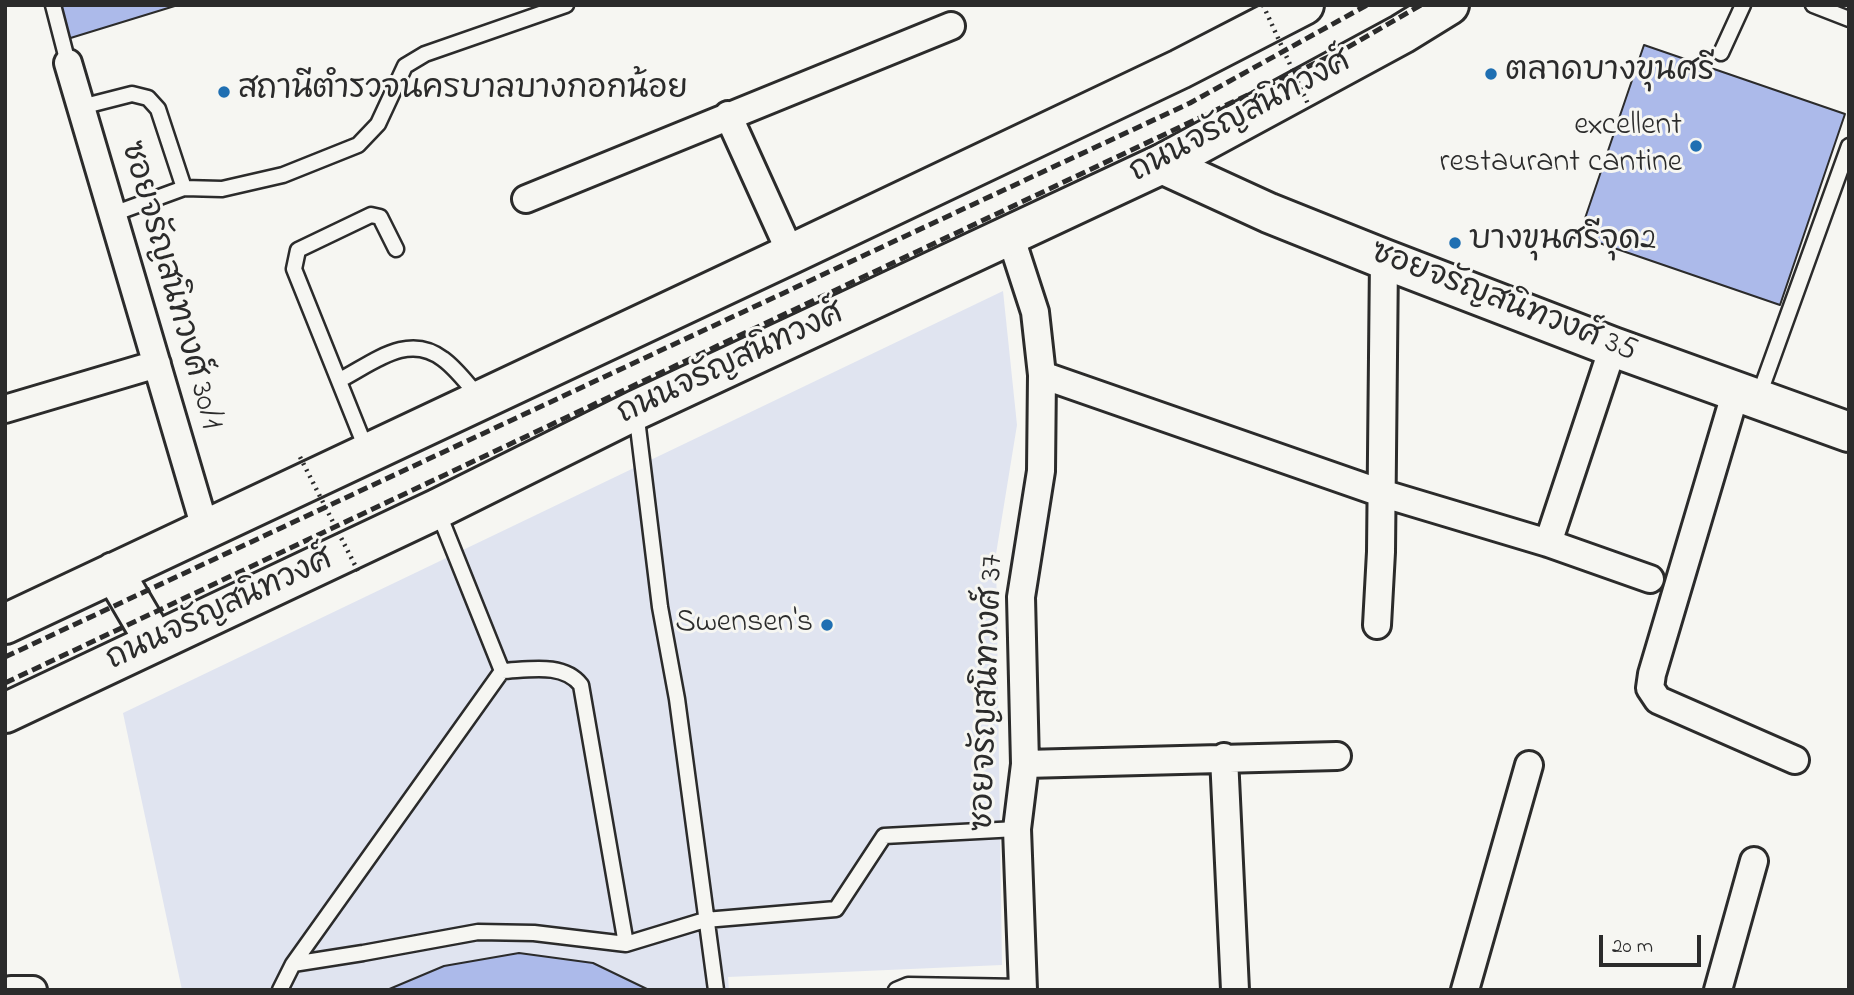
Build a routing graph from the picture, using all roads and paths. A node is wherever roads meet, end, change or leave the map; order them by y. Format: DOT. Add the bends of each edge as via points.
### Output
graph roads {
  1 [pos="53,5"];
  2 [pos="566,5"];
  3 [pos="1263,5"];
  4 [pos="1304,5"];
  5 [pos="1449,5"];
  6 [pos="1743,5"];
  7 [pos="1813,5"];
  8 [pos="1849,19"];
  9 [pos="951,26"];
  10 [pos="1721,53"];
  11 [pos="68,63"];
  12 [pos="1308,104"];
  13 [pos="81,107"];
  14 [pos="728,115"];
  15 [pos="1849,146"];
  16 [pos="1161,164"];
  17 [pos="184,188"];
  18 [pos="526,199"];
  19 [pos="113,214"];
  20 [pos="1010,235"];
  21 [pos="397,248"];
  22 [pos="791,254"];
  23 [pos="1384,259"];
  24 [pos="1613,347"];
  25 [pos="157,364"];
  26 [pos="1042,375"];
  27 [pos="340,380"];
  28 [pos="1746,395"];
  29 [pos="481,399"];
  30 [pos="5,409"];
  31 [pos="635,410"];
  32 [pos="1849,432"];
  33 [pos="368,452"];
  34 [pos="300,457"];
  35 [pos="1381,493"];
  36 [pos="436,509"];
  37 [pos="205,528"];
  38 [pos="1548,543"];
  39 [pos="114,572"];
  40 [pos="360,575"];
  41 [pos="1650,579"];
  42 [pos="5,624"];
  43 [pos="1377,625"];
  44 [pos="155,642"];
  45 [pos="502,671"];
  46 [pos="5,713"];
  47 [pos="1337,756"];
  48 [pos="1224,757"];
  49 [pos="1795,760"];
  50 [pos="1026,764"];
  51 [pos="1529,765"];
  52 [pos="1017,829"];
  53 [pos="1754,861"];
  54 [pos="705,920"];
  55 [pos="626,944"];
  56 [pos="293,964"];
  57 [pos="1023,988"];
  58 [pos="11,990"];
  59 [pos="33,990"];
  60 [pos="280,990"];
  61 [pos="716,990"];
  62 [pos="896,990"];
  63 [pos="1236,990"];
  64 [pos="1465,990"];
  65 [pos="1718,990"];
  1 -- 11 [label="lane"];
  2 -- 17 [label="lane" via="425,54 405,66 377,124 358,145 283,175 222,188"];
  3 -- 12 [label="path, bridge"];
  4 -- 22 [label="main road"];
  5 -- 16 [label="main road, ถนนจรัญสนิทวงศ์"];
  6 -- 10 [label="lane"];
  7 -- 8 [label="lane"];
  9 -- 14 [label="street"];
  11 -- 13 [label="street, ซอยจรัญสนิทวงศ์ 30/1"];
  13 -- 17 [label="lane" via="132,94 148,97 158,109"];
  13 -- 19 [label="street, ซอยจรัญสนิทวงศ์ 30/1"];
  14 -- 18 [label="street"];
  14 -- 22 [label="street"];
  15 -- 28 [label="lane"];
  16 -- 20 [label="main road, ถนนจรัญสนิทวงศ์"];
  16 -- 23 [label="main road, ซอยจรัญสนิทวงศ์ 35"];
  17 -- 19 [label="lane"];
  19 -- 25 [label="street, ซอยจรัญสนิทวงศ์ 30/1"];
  20 -- 26 [label="street, ซอยจรัญสนิทวงศ์ 37" via="1035,312"];
  20 -- 31 [label="main road, ถนนจรัญสนิทวงศ์"];
  21 -- 27 [label="lane" via="380,217 371,215 298,250 294,269"];
  22 -- 29 [label="main road"];
  23 -- 24 [label="main road, ซอยจรัญสนิทวงศ์ 35"];
  23 -- 35 [label="street"];
  24 -- 28 [label="main road, ซอยจรัญสนิทวงศ์ 35"];
  24 -- 38 [label="street"];
  25 -- 30 [label="street"];
  25 -- 37 [label="street, ซอยจรัญสนิทวงศ์ 30/1"];
  26 -- 35 [label="street"];
  26 -- 50 [label="street, ซอยจรัญสนิทวงศ์ 37" via="1041,471 1021,597"];
  27 -- 29 [label="lane" via="404,347 427,348 445,360"];
  27 -- 33 [label="lane"];
  28 -- 32 [label="main road, ซอยจรัญสนิทวงศ์ 35"];
  28 -- 49 [label="street" via="1650,688 1658,700"];
  29 -- 33 [label="main road"];
  31 -- 36 [label="main road, ถนนจรัญสนิทวงศ์"];
  31 -- 54 [label="lane"];
  33 -- 37 [label="main road"];
  34 -- 40 [label="path, bridge"];
  35 -- 38 [label="street"];
  35 -- 43 [label="street"];
  36 -- 44 [label="main road, ถนนจรัญสนิทวงศ์"];
  36 -- 45 [label="lane"];
  37 -- 39 [label="main road"];
  38 -- 41 [label="street"];
  39 -- 42 [label="main road"];
  39 -- 44 [label="main road"];
  44 -- 46 [label="main road, ถนนจรัญสนิทวงศ์"];
  45 -- 55 [label="lane" via="551,669 581,685"];
  45 -- 56 [label="lane"];
  47 -- 48 [label="street"];
  48 -- 50 [label="street"];
  48 -- 63 [label="street"];
  50 -- 52 [label="street, ซอยจรัญสนิทวงศ์ 37"];
  51 -- 64 [label="street"];
  52 -- 54 [label="lane" via="884,836 836,909"];
  52 -- 57 [label="street, ซอยจรัญสนิทวงศ์ 37"];
  53 -- 65 [label="street"];
  54 -- 55 [label="lane"];
  54 -- 61 [label="lane"];
  55 -- 56 [label="lane" via="534,933 478,932"];
  56 -- 60 [label="lane"];
  57 -- 62 [label="lane" via="908,985"];
  58 -- 59 [label="street"];
}
